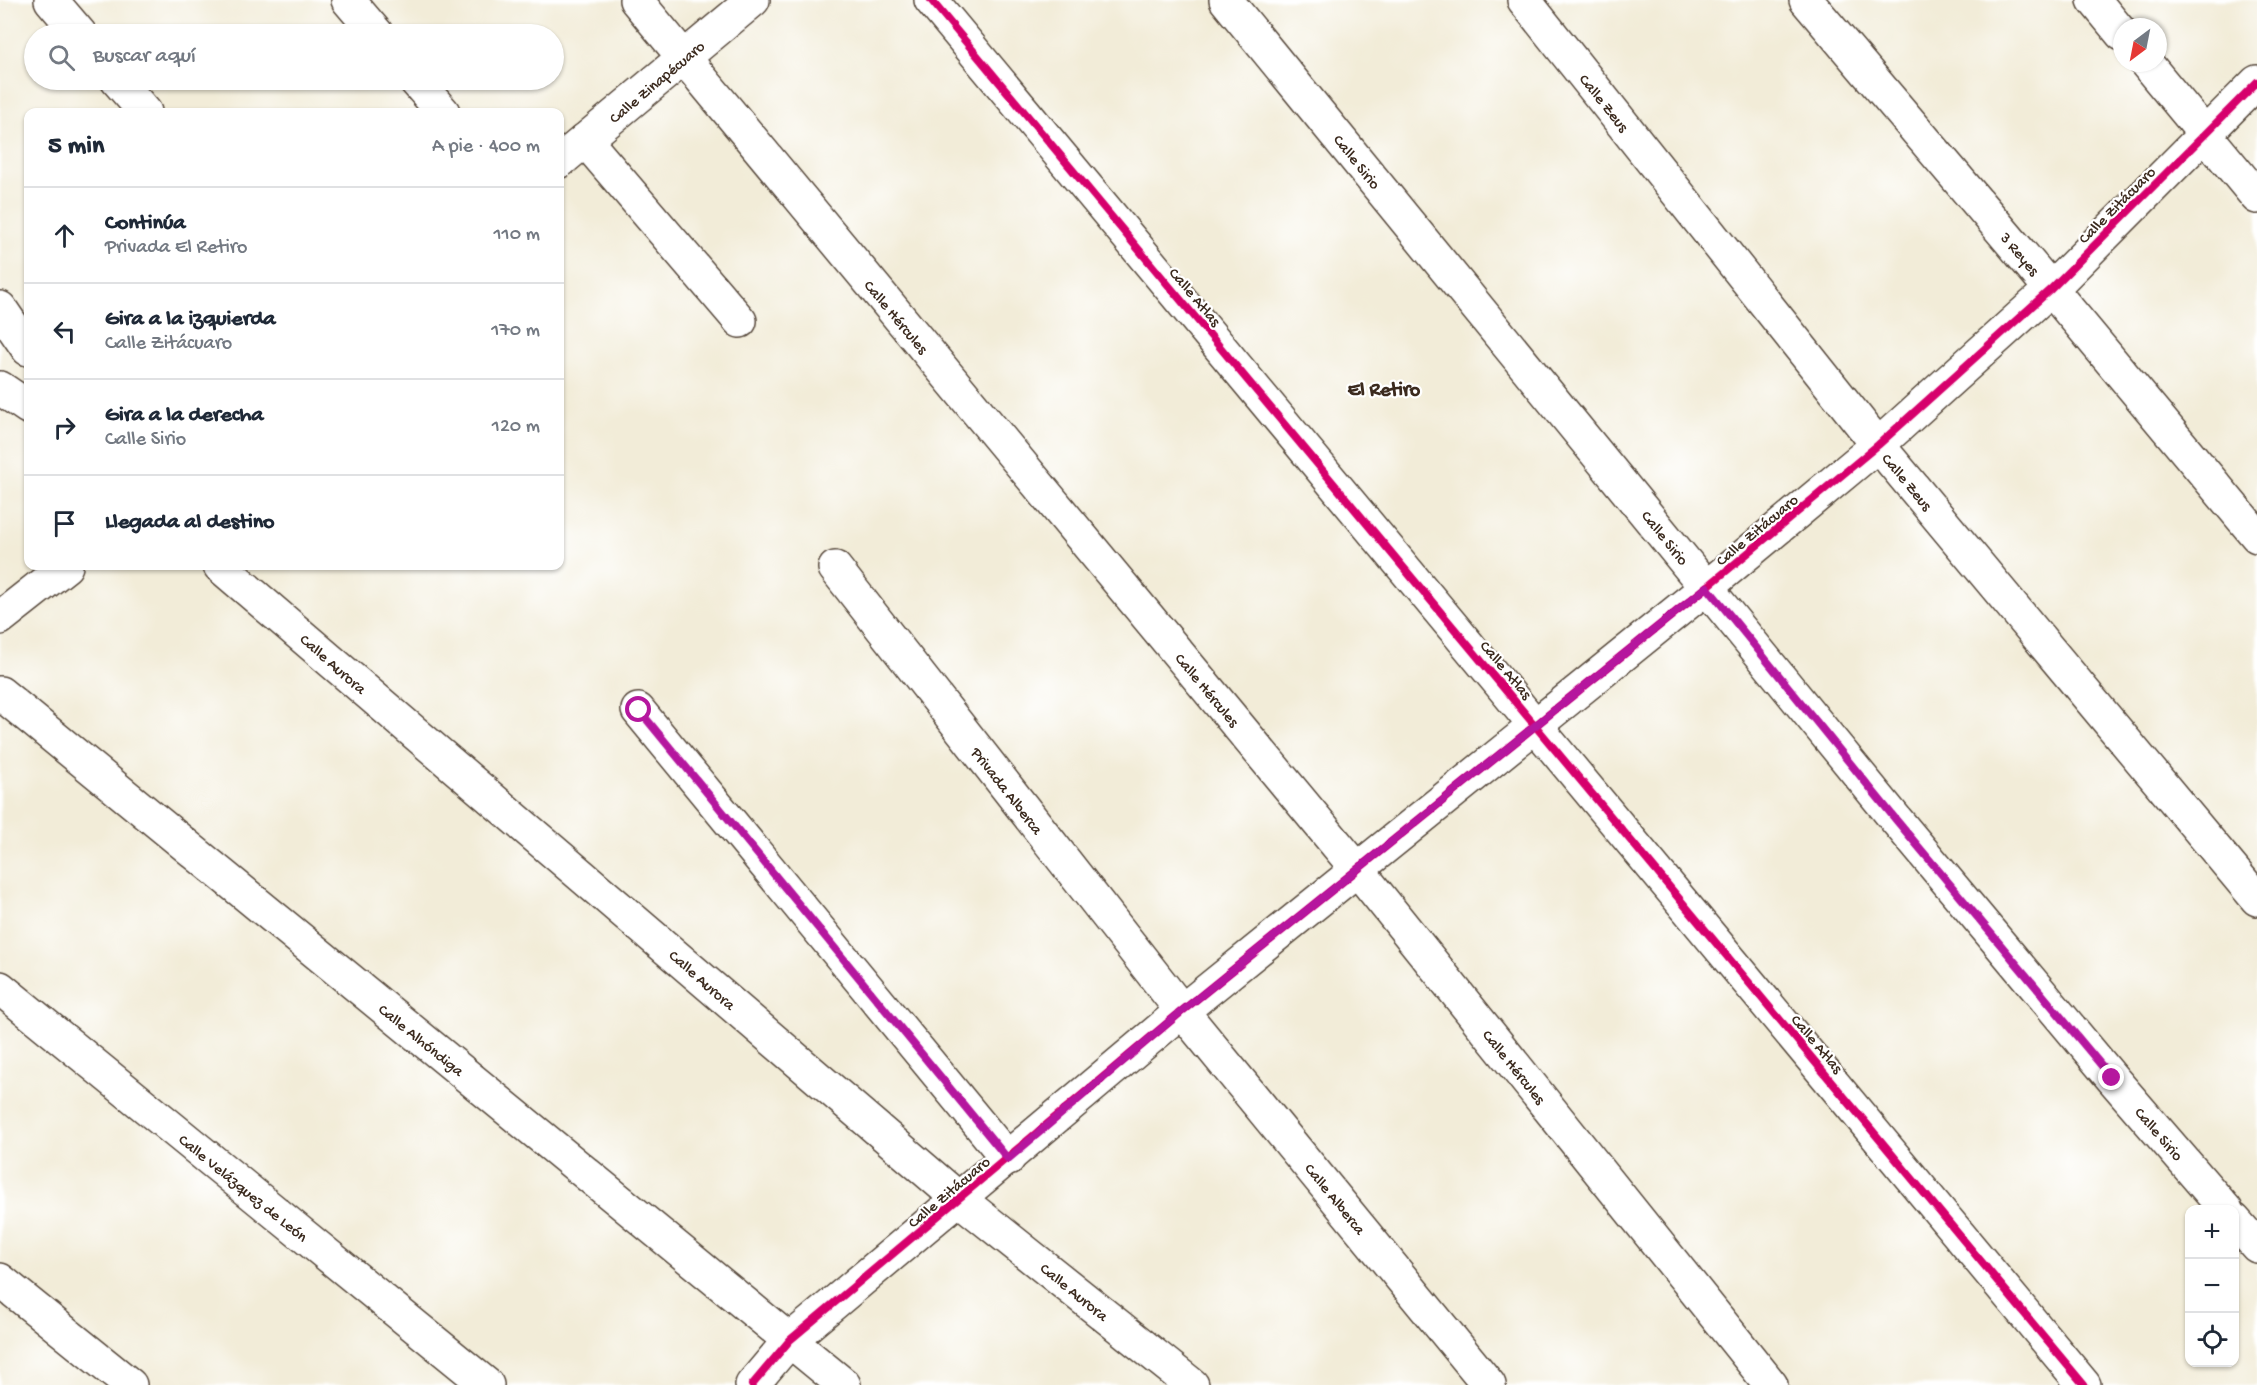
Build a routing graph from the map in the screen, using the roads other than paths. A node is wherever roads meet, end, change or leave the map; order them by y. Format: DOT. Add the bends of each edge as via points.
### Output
graph roads {
  1 [pos="51,0"];
  2 [pos="348,0"];
  3 [pos="636,0"];
  4 [pos="753,0"];
  5 [pos="931,0"];
  6 [pos="1226,0"];
  7 [pos="1524,0"];
  8 [pos="1806,0"];
  9 [pos="2094,0"];
  10 [pos="2113,23"];
  11 [pos="71,24"];
  12 [pos="368,24"];
  13 [pos="683,58"];
  14 [pos="2153,72"];
  15 [pos="2257,82"];
  16 [pos="126,90"];
  17 [pos="423,90"];
  18 [pos="142,108"];
  19 [pos="439,108"];
  20 [pos="2205,134"];
  21 [pos="585,140"];
  22 [pos="564,158"];
  23 [pos="2257,197"];
  24 [pos="2051,289"];
  25 [pos="0,308"];
  26 [pos="740,321"];
  27 [pos="24,343"];
  28 [pos="0,388"];
  29 [pos="24,404"];
  30 [pos="1878,445"];
  31 [pos="2257,536"];
  32 [pos="834,568"];
  33 [pos="61,570"];
  34 [pos="225,570"];
  35 [pos="1707,587"];
  36 [pos="0,618"];
  37 [pos="0,693"];
  38 [pos="639,710"];
  39 [pos="1536,724"];
  40 [pos="1357,869"];
  41 [pos="2257,899"];
  42 [pos="0,988"];
  43 [pos="1182,1011"];
  44 [pos="1008,1159"];
  45 [pos="959,1199"];
  46 [pos="2223,1205"];
  47 [pos="2239,1225"];
  48 [pos="2257,1246"];
  49 [pos="0,1280"];
  50 [pos="790,1340"];
  51 [pos="130,1385"];
  52 [pos="487,1385"];
  53 [pos="752,1385"];
  54 [pos="844,1385"];
  55 [pos="1192,1385"];
  56 [pos="1489,1385"];
  57 [pos="1771,1385"];
  58 [pos="2084,1385"];
  1 -- 11 [label="street"];
  2 -- 12 [label="street"];
  3 -- 13 [label="street, Calle Hércules"];
  4 -- 13 [label="street, Calle Zinapécuaro"];
  5 -- 39 [label="street, Calle Atlas"];
  6 -- 35 [label="street, Calle Sirio"];
  7 -- 30 [label="street, Calle Zeus"];
  8 -- 24 [label="street, 3 Reyes"];
  9 -- 10 [label="street"];
  13 -- 21 [label="street, Calle Zinapécuaro"];
  13 -- 40 [label="street, Calle Hércules"];
  14 -- 20 [label="street"];
  15 -- 20 [label="street, Calle Zitácuaro"];
  16 -- 18 [label="street"];
  17 -- 19 [label="street"];
  20 -- 23 [label="street"];
  20 -- 24 [label="street, Calle Zitácuaro"];
  21 -- 22 [label="street, Calle Zinapécuaro"];
  21 -- 26 [label="street"];
  24 -- 30 [label="street, Calle Zitácuaro"];
  24 -- 31 [label="street, 3 Reyes"];
  25 -- 27 [label="street"];
  28 -- 29 [label="street"];
  30 -- 35 [label="street, Calle Zitácuaro"];
  30 -- 41 [label="street, Calle Zeus"];
  32 -- 43 [label="street, Privada Alberca"];
  33 -- 36 [label="street"];
  34 -- 45 [label="street, Calle Aurora"];
  35 -- 39 [label="street, Calle Zitácuaro"];
  35 -- 46 [label="street, Calle Sirio" via="1912,839"];
  37 -- 50 [label="street, Calle Alhóndiga"];
  38 -- 44 [label="street"];
  39 -- 40 [label="street, Calle Zitácuaro"];
  39 -- 58 [label="street, Calle Atlas"];
  40 -- 43 [label="street, Calle Zitácuaro"];
  40 -- 57 [label="street, Calle Hércules"];
  42 -- 52 [label="street, Calle Velázquez de León"];
  43 -- 44 [label="street, Calle Zitácuaro"];
  43 -- 56 [label="street, Calle Alberca"];
  44 -- 45 [label="street, Calle Zitácuaro"];
  45 -- 50 [label="street, Calle Zitácuaro"];
  45 -- 55 [label="street, Calle Aurora"];
  47 -- 48 [label="street"];
  49 -- 51 [label="street"];
  50 -- 53 [label="street, Calle Zitácuaro"];
  50 -- 54 [label="street, Calle Alhóndiga"];
}
